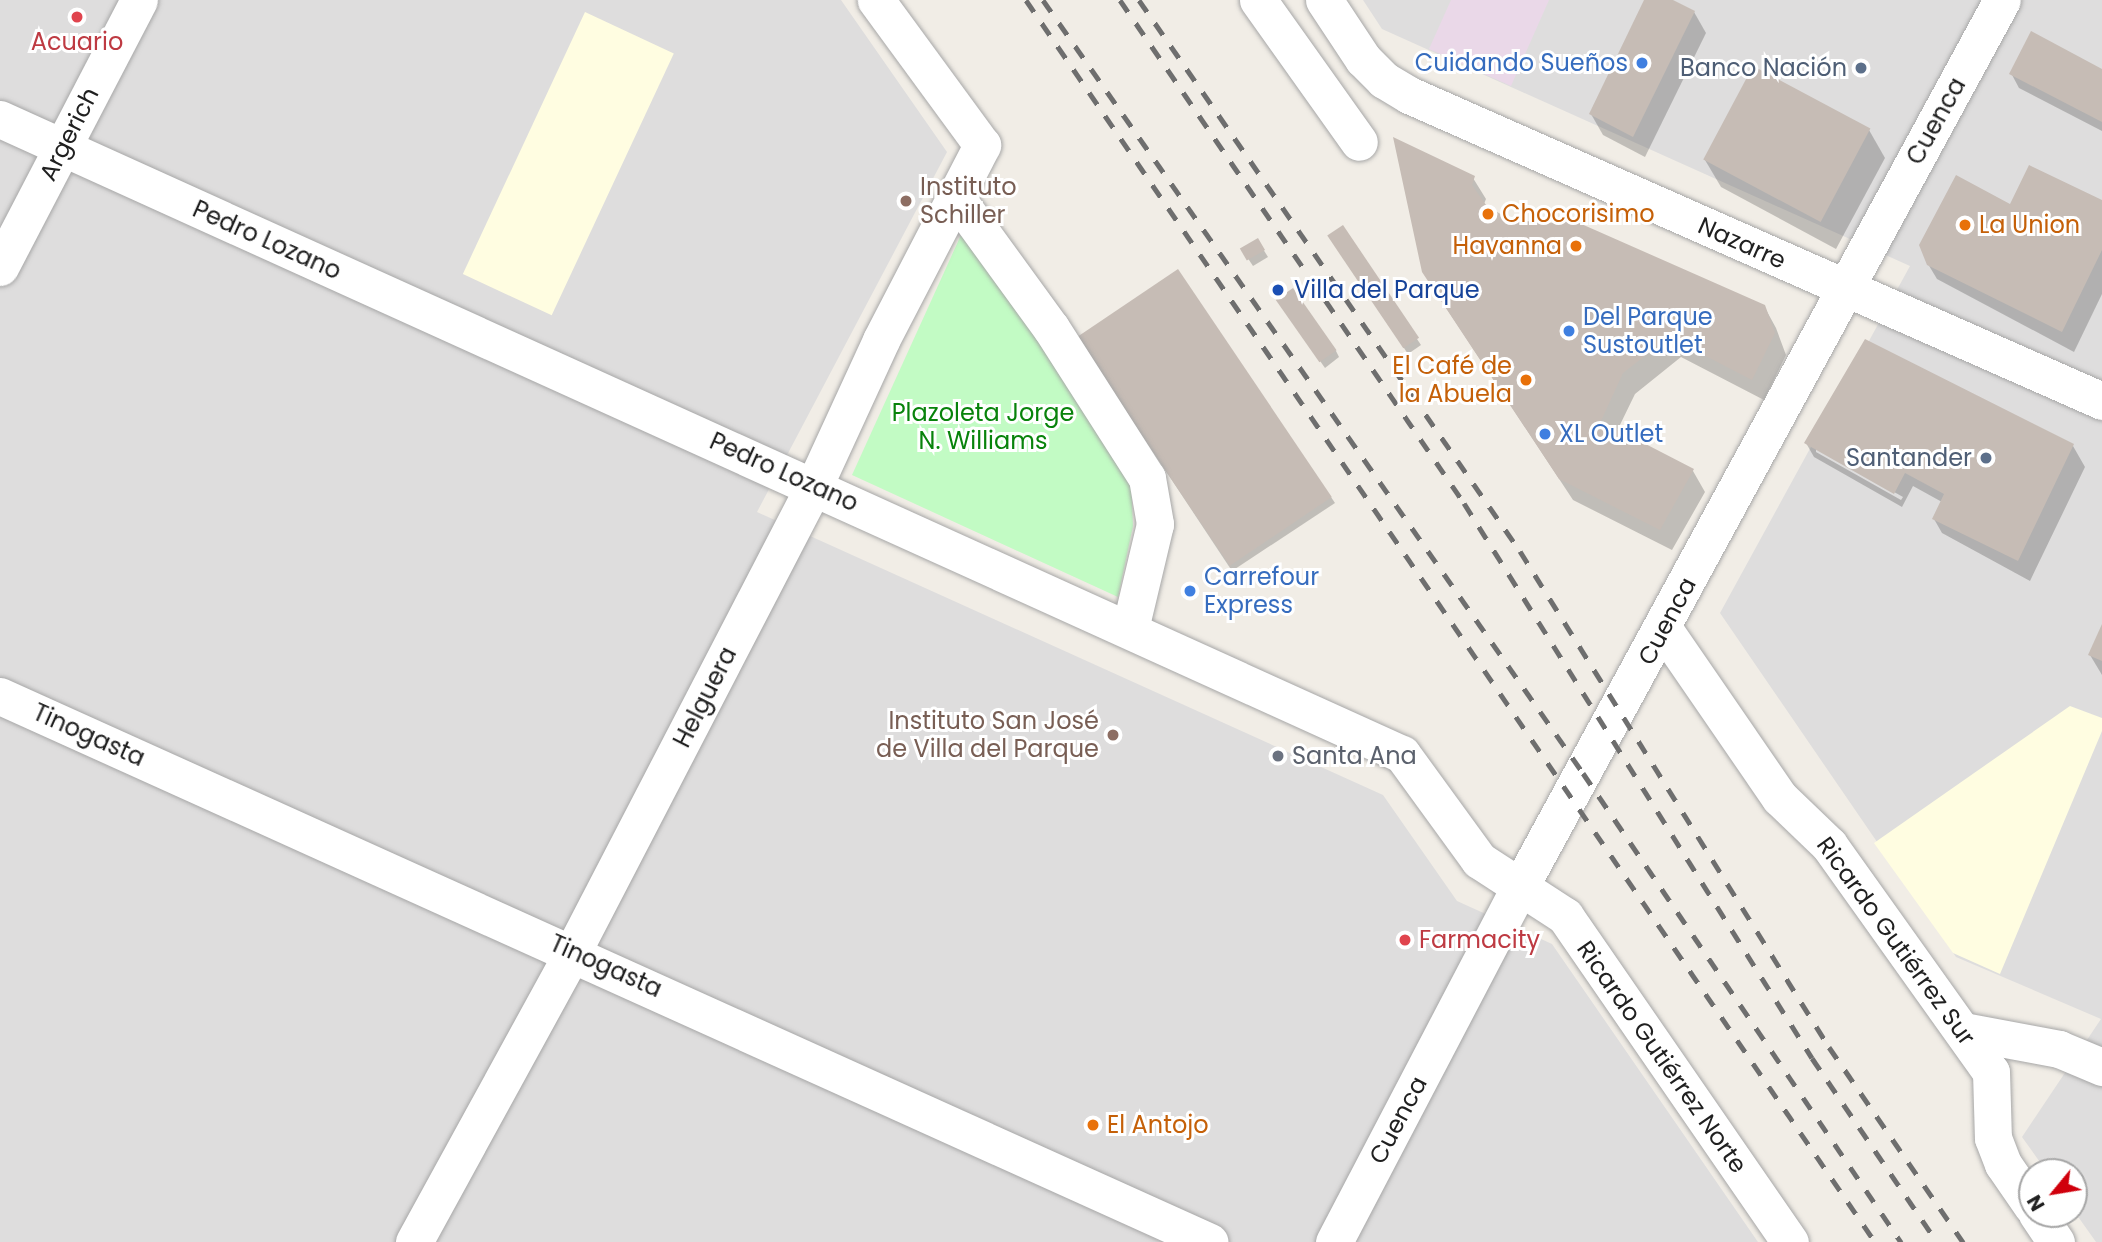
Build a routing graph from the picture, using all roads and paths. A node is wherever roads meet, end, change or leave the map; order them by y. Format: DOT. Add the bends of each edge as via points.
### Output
graph roads {
  1 [pos="139,0"];
  2 [pos="876,0"];
  3 [pos="1258,0"];
  4 [pos="1324,0"];
  5 [pos="2002,0"];
  6 [pos="0,119"];
  7 [pos="1359,142"];
  8 [pos="62,147"];
  9 [pos="955,196"];
  10 [pos="0,267"];
  11 [pos="1846,287"];
  12 [pos="2102,401"];
  13 [pos="814,486"];
  14 [pos="1663,628"];
  15 [pos="1130,629"];
  16 [pos="0,696"];
  17 [pos="1521,885"];
  18 [pos="573,951"];
  19 [pos="1963,1031"];
  20 [pos="2102,1067"];
  21 [pos="2018,1186"];
  22 [pos="414,1242"];
  23 [pos="1210,1242"];
  24 [pos="1334,1242"];
  25 [pos="1790,1242"];
  1 -- 8 [label="street, Argerich"];
  2 -- 9 [label="street, Helguera" via="982,145"];
  3 -- 7 [label="street"];
  4 -- 11 [label="street, Nazarre" via="1363,59 1384,80 1535,152"];
  5 -- 11 [label="street, Cuenca"];
  6 -- 8 [label="street, Pedro Lozano"];
  8 -- 10 [label="street, Argerich"];
  8 -- 13 [label="street, Pedro Lozano"];
  9 -- 13 [label="street, Helguera" via="881,340"];
  9 -- 15 [label="street" via="1051,328 1147,478 1155,524"];
  11 -- 12 [label="street, Nazarre"];
  11 -- 14 [label="street, Cuenca"];
  13 -- 15 [label="street, Pedro Lozano"];
  13 -- 18 [label="street, Helguera"];
  14 -- 17 [label="street, Cuenca"];
  14 -- 19 [label="street, Ricardo Gutiérrez Sur" via="1780,798 1829,845"];
  15 -- 17 [label="street, Pedro Lozano" via="1402,754 1479,860"];
  16 -- 18 [label="street, Tinogasta"];
  17 -- 24 [label="street, Cuenca"];
  17 -- 25 [label="street, Ricardo Gutiérrez Norte" via="1565,916"];
  18 -- 22 [label="street, Helguera"];
  18 -- 23 [label="street, Tinogasta"];
  19 -- 20 [label="street" via="2059,1049"];
  19 -- 21 [label="street, Ricardo Gutiérrez Sur" via="1991,1072 1993,1139"];
}
